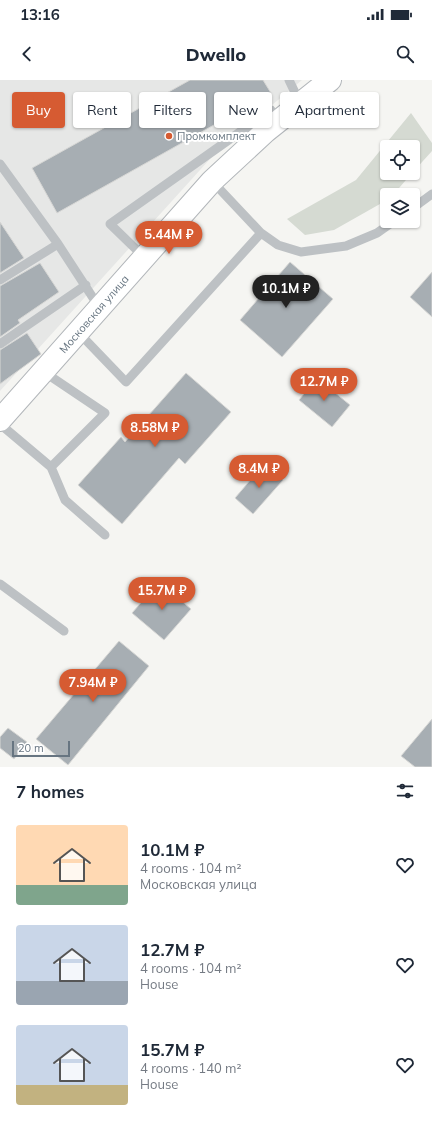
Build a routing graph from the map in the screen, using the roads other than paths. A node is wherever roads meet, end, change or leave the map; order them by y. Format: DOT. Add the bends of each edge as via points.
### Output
graph roads {
  1 [pos="289,80"];
  2 [pos="330,80"];
  3 [pos="295,92"];
  4 [pos="314,92"];
  5 [pos="280,119"];
  6 [pos="246,128"];
  7 [pos="0,164"];
  8 [pos="212,181"];
  9 [pos="432,194"];
  10 [pos="420,203"];
  11 [pos="384,228"];
  12 [pos="261,232"];
  13 [pos="58,244"];
  14 [pos="144,257"];
  15 [pos="0,280"];
  16 [pos="86,285"];
  17 [pos="99,307"];
  18 [pos="78,332"];
  19 [pos="0,344"];
  20 [pos="44,372"];
  21 [pos="0,420"];
  22 [pos="0,424"];
  23 [pos="52,467"];
  24 [pos="105,535"];
  25 [pos="0,584"];
  26 [pos="64,631"];
  1 -- 3 [label="lane"];
  2 -- 4 [label="main road, Московская улица"];
  5 -- 8 [label="main road, Московская улица"];
  6 -- 14 [label="lane" via="110,224"];
  7 -- 13 [label="lane"];
  8 -- 12 [label="lane"];
  8 -- 14 [label="main road, Московская улица"];
  9 -- 10 [label="lane"];
  11 -- 12 [label="lane" via="346,246 300,252 278,245"];
  12 -- 18 [label="lane" via="126,382"];
  13 -- 15 [label="lane"];
  13 -- 16 [label="lane"];
  14 -- 17 [label="main road, Московская улица"];
  16 -- 17 [label="lane"];
  16 -- 19 [label="lane"];
  17 -- 18 [label="main road, Московская улица"];
  18 -- 20 [label="main road, Московская улица"];
  20 -- 21 [label="main road, Московская улица"];
  20 -- 23 [label="lane" via="105,413"];
  22 -- 23 [label="lane"];
  23 -- 24 [label="lane" via="65,500"];
  25 -- 26 [label="lane"];
}
